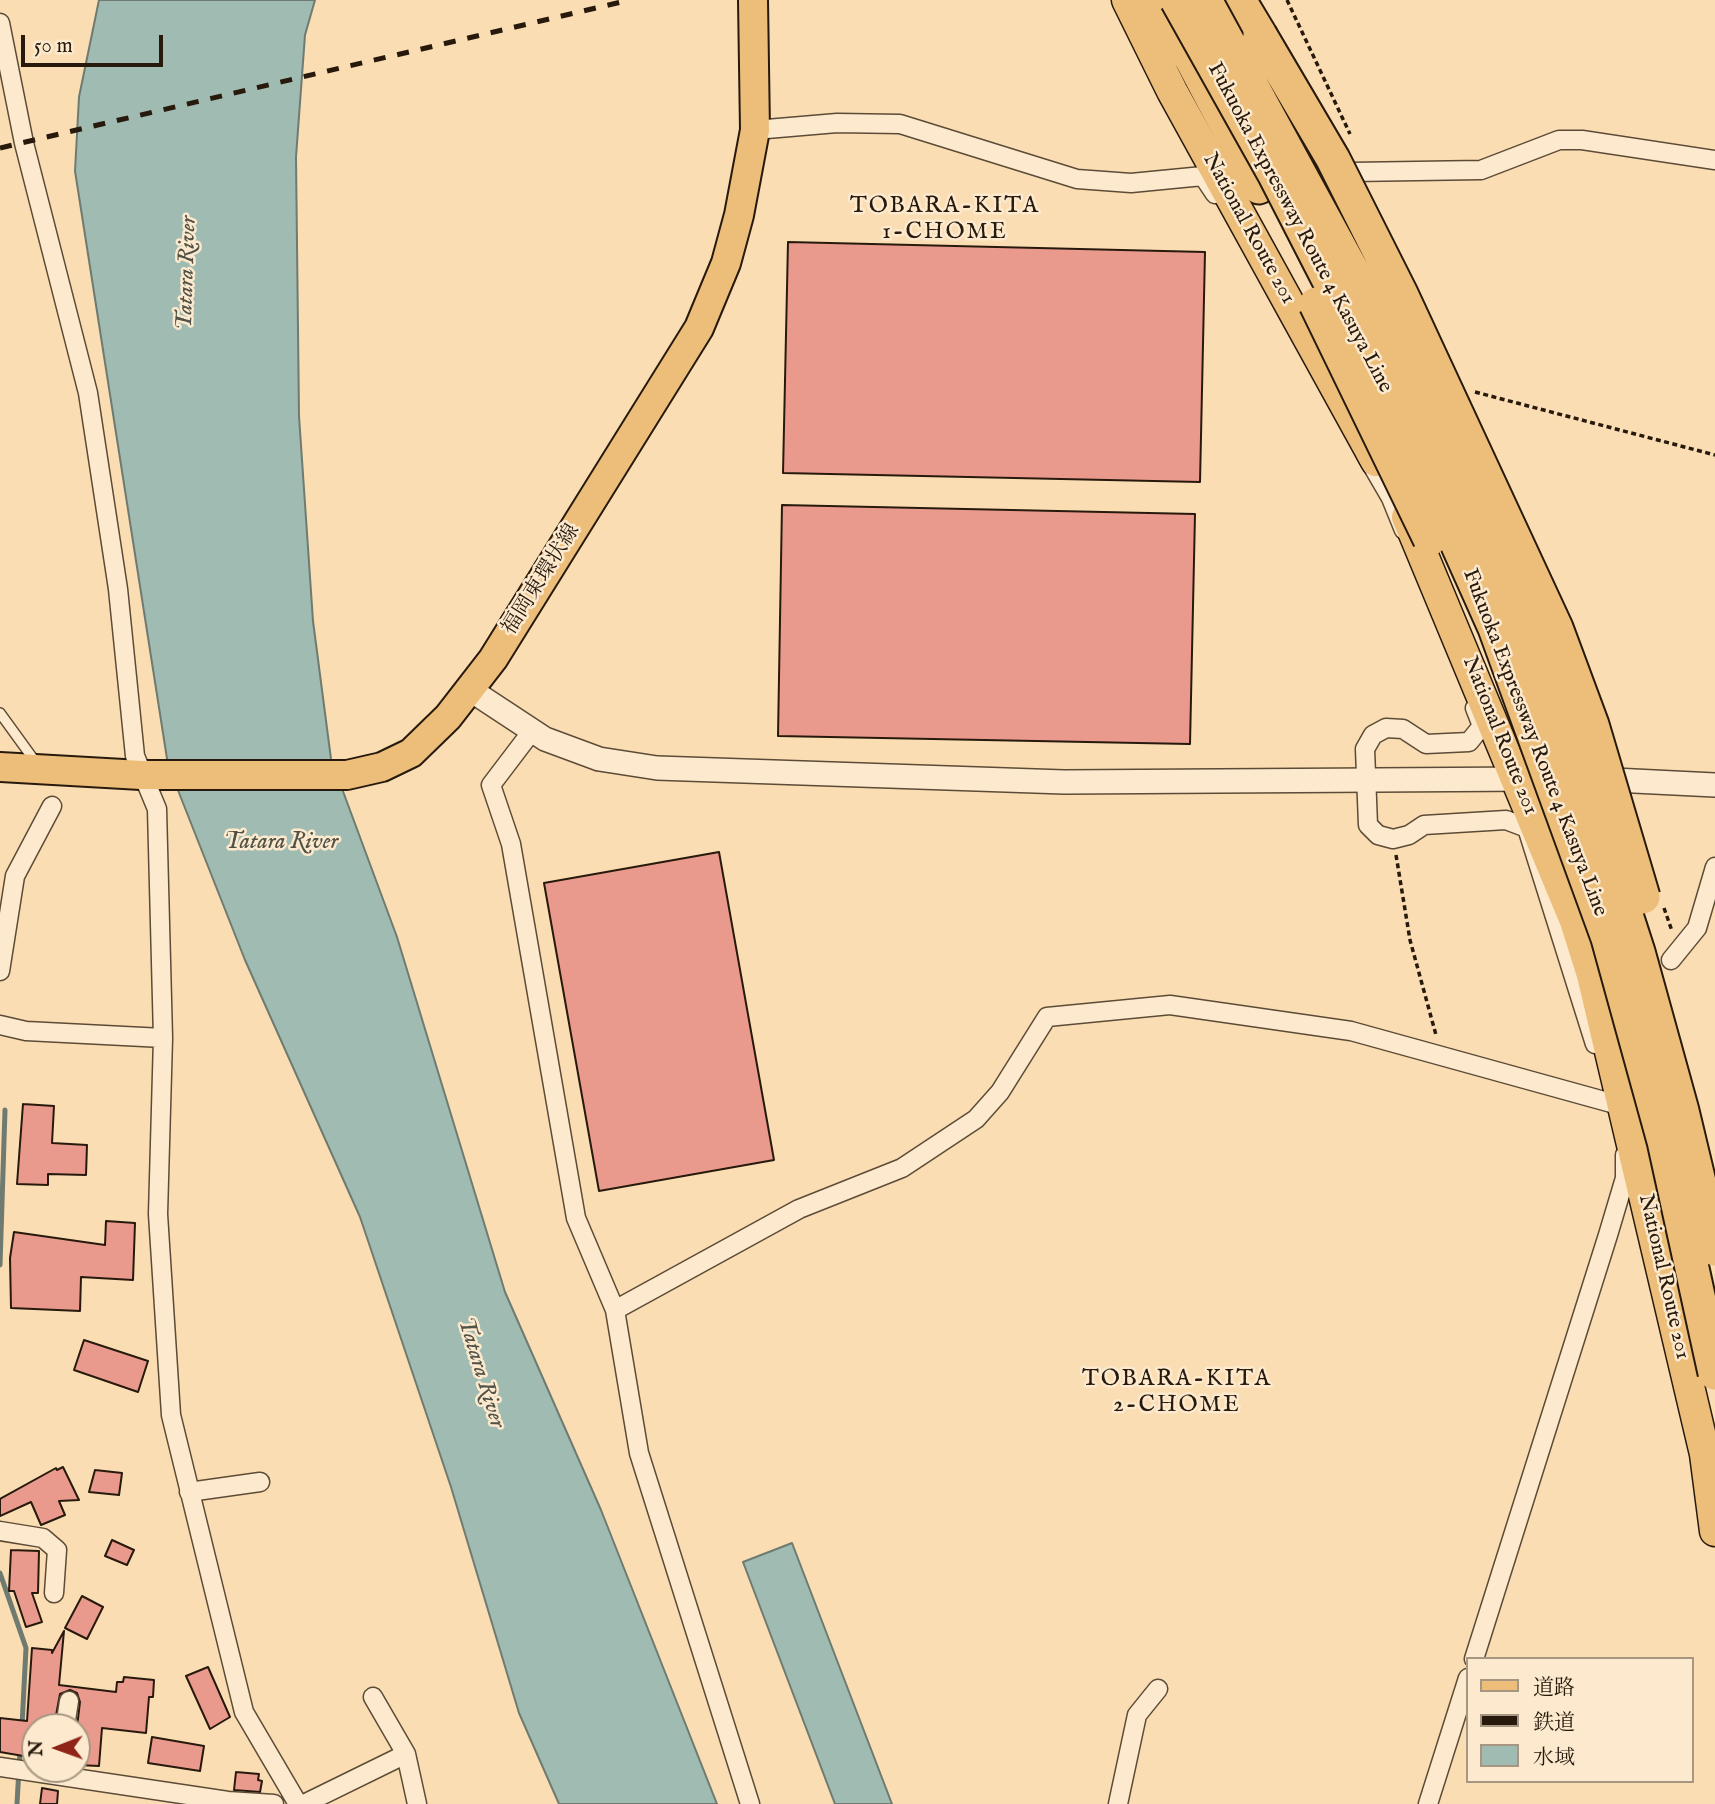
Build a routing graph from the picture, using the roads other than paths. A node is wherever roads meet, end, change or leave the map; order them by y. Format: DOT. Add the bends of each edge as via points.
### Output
graph roads {
  1 [pos="753,0"];
  2 [pos="1128,0"];
  3 [pos="1145,0"];
  4 [pos="1178,0"];
  5 [pos="1205,0"];
  6 [pos="1216,0"];
  7 [pos="1239,0"];
  8 [pos="0,23"];
  9 [pos="755,130"];
  10 [pos="1715,160"];
  11 [pos="1352,172"];
  12 [pos="469,689"];
  13 [pos="0,713"];
  14 [pos="532,731"];
  15 [pos="0,768"];
  16 [pos="40,768"];
  17 [pos="149,775"];
  18 [pos="1517,779"];
  19 [pos="1590,779"];
  20 [pos="1365,780"];
  21 [pos="1715,785"];
  22 [pos="52,806"];
  23 [pos="1715,867"];
  24 [pos="1663,968"];
  25 [pos="0,971"];
  26 [pos="1582,974"];
  27 [pos="1632,1021"];
  28 [pos="0,1026"];
  29 [pos="163,1038"];
  30 [pos="1615,1104"];
  31 [pos="1682,1111"];
  32 [pos="1715,1188"];
  33 [pos="1715,1249"];
  34 [pos="615,1310"];
  35 [pos="1715,1373"];
  36 [pos="260,1482"];
  37 [pos="189,1492"];
  38 [pos="0,1531"];
  39 [pos="1715,1531"];
  40 [pos="54,1593"];
  41 [pos="1475,1657"];
  42 [pos="1466,1684"];
  43 [pos="1158,1689"];
  44 [pos="373,1697"];
  45 [pos="69,1701"];
  46 [pos="67,1713"];
  47 [pos="406,1754"];
  48 [pos="0,1767"];
  49 [pos="21,1769"];
  50 [pos="91,1778"];
  51 [pos="218,1802"];
  52 [pos="274,1804"];
  53 [pos="298,1804"];
  54 [pos="304,1804"];
  55 [pos="417,1804"];
  56 [pos="750,1804"];
  57 [pos="1118,1804"];
  58 [pos="1428,1804"];
  1 -- 9 [label="main road, 福岡東環状線"];
  2 -- 18 [label="highway, National Route 201" via="1179,103 1407,516"];
  3 -- 27 [label="highway, bridge" via="1191,58 1259,187 1453,591 1544,808 1623,1021"];
  4 -- 27 [label="highway, Fukuoka Expressway Route 4 Kasuya Line, bridge" via="1275,175 1409,436 1495,628 1608,938"];
  5 -- 31 [label="highway, Fukuoka Expressway Route 4 Kasuya Line, bridge" via="1379,320 1536,663 1639,952"];
  6 -- 19 [label="highway" via="1408,341 1550,667"];
  7 -- 31 [label="highway, bridge" via="1333,159 1556,628 1592,725 1659,955"];
  8 -- 17 [label="street" via="24,143 88,393 135,756"];
  9 -- 12 [label="main road, 福岡東環状線" via="726,263 699,328 493,659"];
  9 -- 20 [label="street" via="837,123 900,124 1077,178 1131,183 1203,176 1391,498 1482,726 1469,742 1426,744 1403,729 1386,728 1373,735 1365,749"];
  10 -- 11 [label="street" via="1559,140 1481,170"];
  12 -- 14 [label="street"];
  12 -- 17 [label="main road, 福岡東環状線" via="411,753 382,767 347,775"];
  13 -- 16 [label="lane"];
  14 -- 20 [label="street" via="599,759 657,768 1064,782"];
  14 -- 34 [label="street" via="491,785 511,844 576,1218"];
  15 -- 16 [label="main road, 福岡東環状線"];
  16 -- 17 [label="main road, 福岡東環状線"];
  17 -- 29 [label="street" via="157,809"];
  18 -- 19 [label="street"];
  18 -- 20 [label="street"];
  18 -- 26 [label="highway, National Route 201" via="1574,921"];
  19 -- 21 [label="street"];
  19 -- 24 [label="highway"];
  20 -- 26 [label="street" via="1368,825 1378,835 1393,839 1424,825 1506,821 1527,828"];
  22 -- 25 [label="street" via="15,876"];
  23 -- 24 [label="street" via="1697,928"];
  24 -- 26 [label="lane"];
  24 -- 32 [label="highway"];
  26 -- 30 [label="street"];
  26 -- 39 [label="highway, National Route 201" via="1704,1454"];
  27 -- 35 [label="highway, Fukuoka Expressway Route 4 Kasuya Line, bridge" via="1664,1141"];
  28 -- 29 [label="street"];
  29 -- 37 [label="street" via="158,1214 171,1415"];
  30 -- 34 [label="street" via="1351,1031 1170,1005 1047,1017 1000,1092 976,1119 902,1168 799,1209"];
  30 -- 41 [label="street" via="1625,1151 1625,1178"];
  31 -- 33 [label="highway, Fukuoka Expressway Route 4 Kasuya Line, bridge"];
  34 -- 56 [label="street" via="639,1453"];
  36 -- 37 [label="street"];
  37 -- 53 [label="street" via="244,1712"];
  38 -- 40 [label="street" via="43,1538 57,1550"];
  42 -- 58 [label="street"];
  43 -- 57 [label="street" via="1137,1714"];
  44 -- 47 [label="street"];
  45 -- 46 [label="street"];
  47 -- 54 [label="street"];
  47 -- 55 [label="street"];
  48 -- 49 [label="street"];
  50 -- 51 [label="street"];
  51 -- 52 [label="street"];
}
